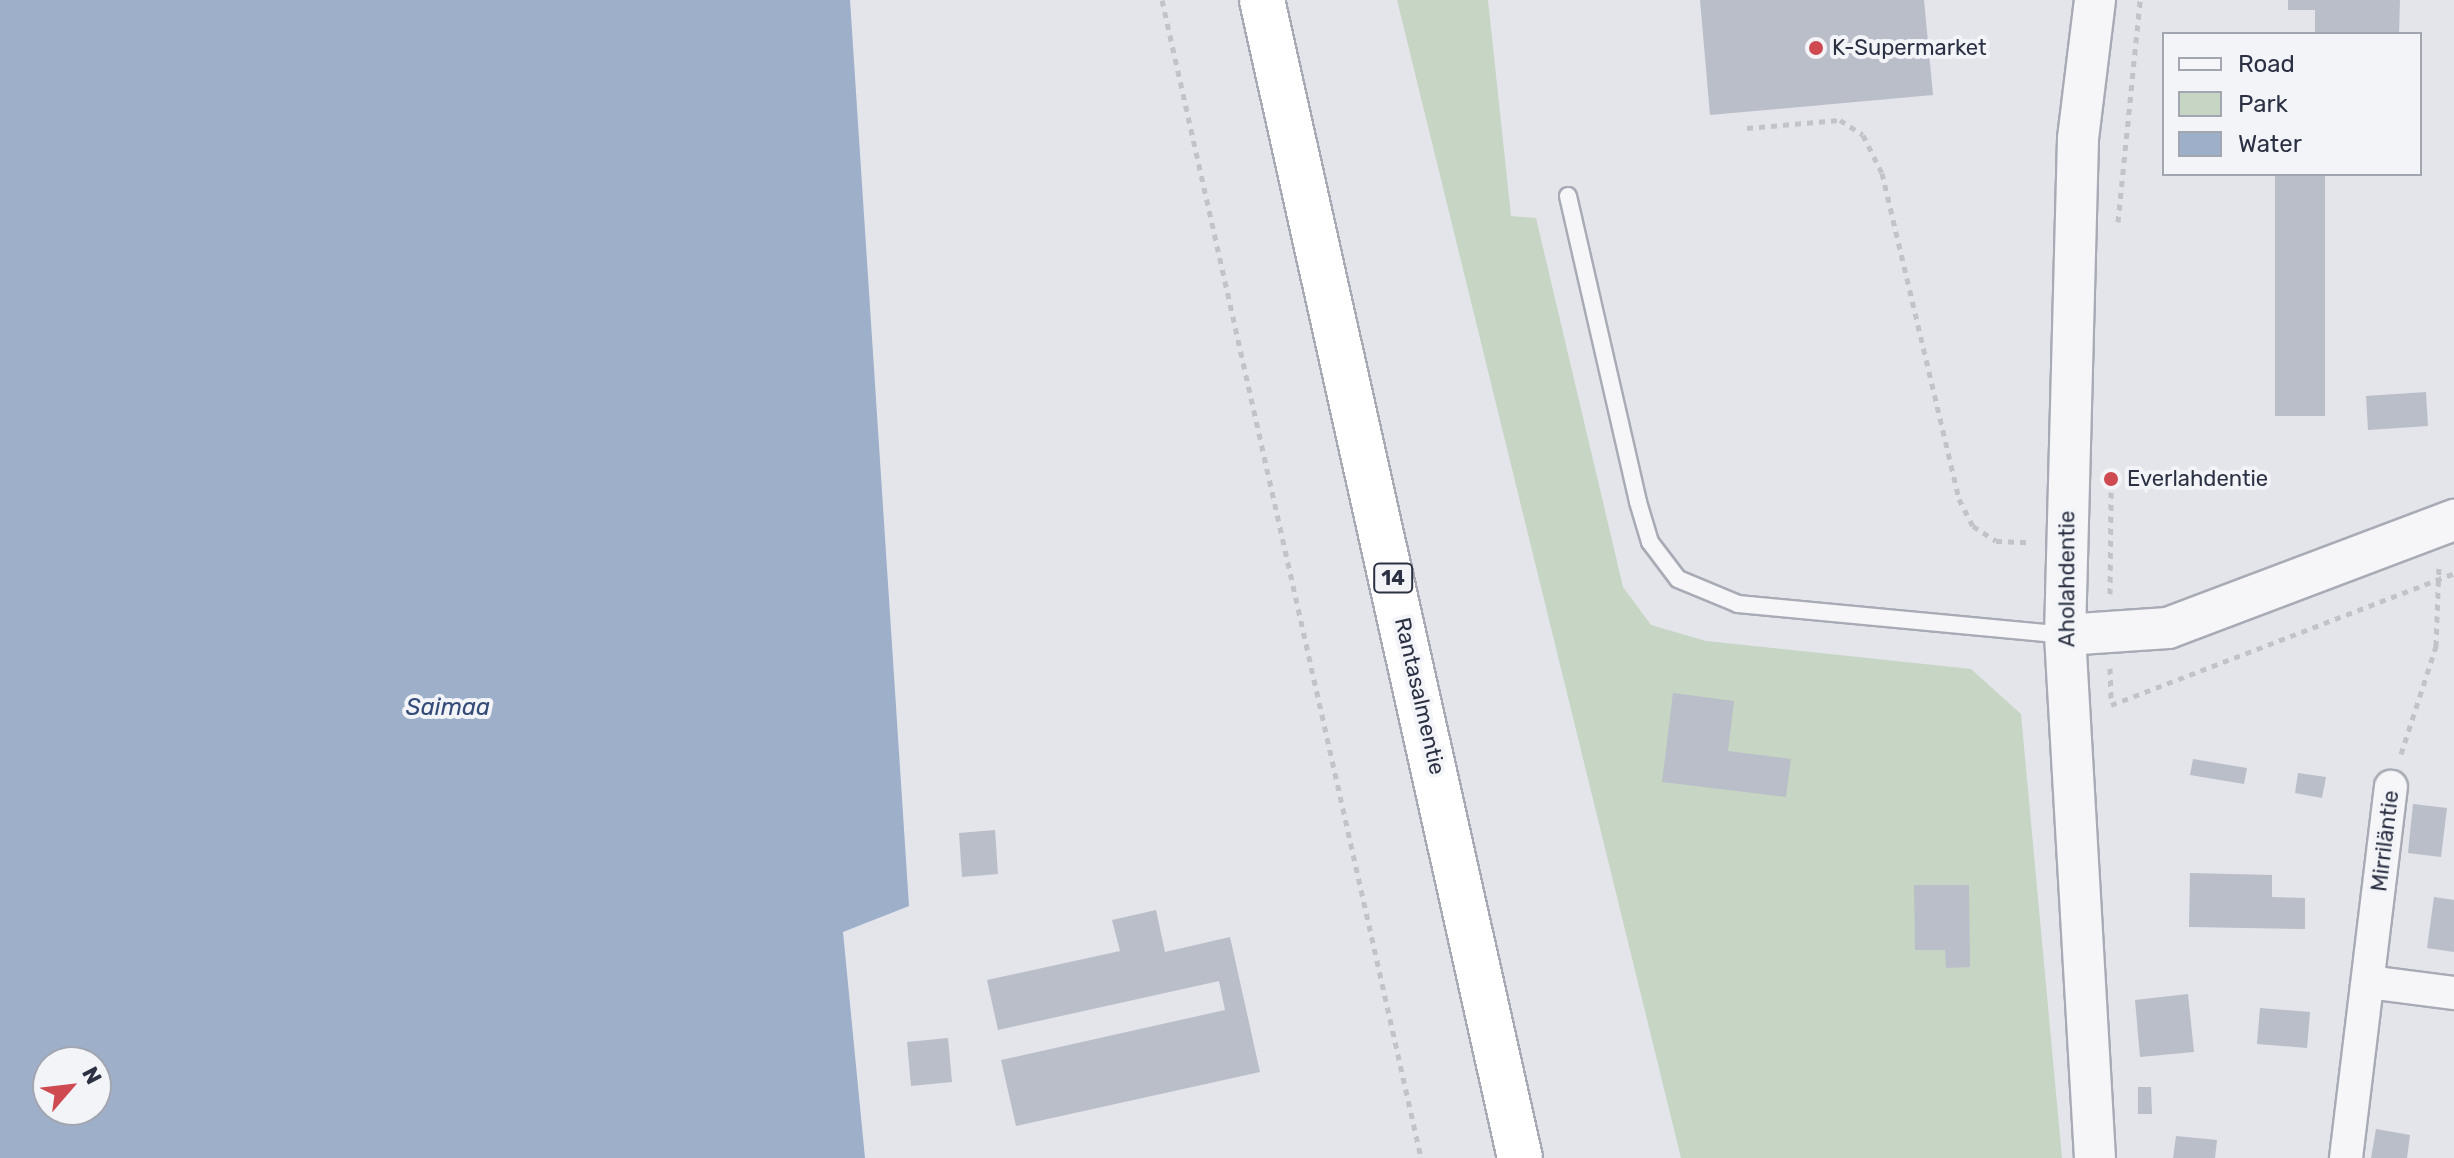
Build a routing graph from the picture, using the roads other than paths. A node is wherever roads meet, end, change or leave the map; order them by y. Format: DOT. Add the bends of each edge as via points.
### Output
graph roads {
  1 [pos="1262,0"];
  2 [pos="2095,0"];
  3 [pos="1568,196"];
  4 [pos="2440,526"];
  5 [pos="2065,635"];
  6 [pos="2391,787"];
  7 [pos="2368,982"];
  8 [pos="2454,993"];
  9 [pos="1520,1158"];
  10 [pos="2095,1158"];
  11 [pos="2346,1158"];
  1 -- 9 [label="highway, Rantasalmentie / 14"];
  2 -- 5 [label="street, Aholahdentie" via="2078,139"];
  3 -- 5 [label="lane" via="1638,502 1650,542 1678,579 1738,604"];
  4 -- 5 [label="street" via="2168,628 2110,637"];
  5 -- 10 [label="street, Aholahdentie"];
  6 -- 7 [label="street, Mirriläntie"];
  7 -- 8 [label="street"];
  7 -- 11 [label="street, Mirriläntie"];
}
